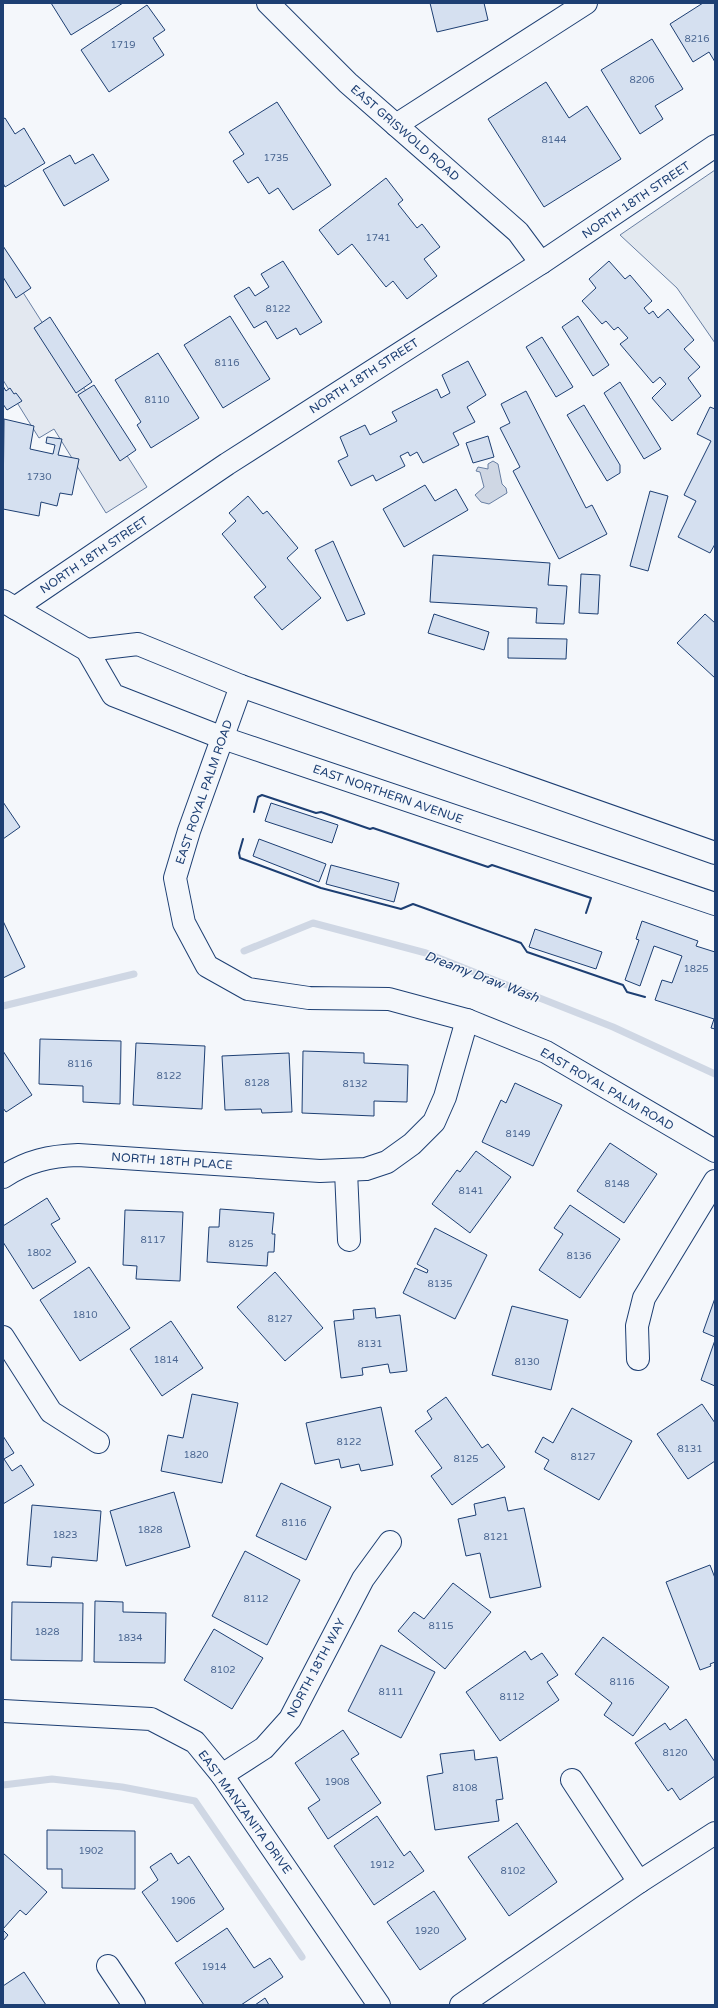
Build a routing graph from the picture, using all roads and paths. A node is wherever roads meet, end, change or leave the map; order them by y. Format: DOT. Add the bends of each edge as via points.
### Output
graph roads {
  1 [pos="268,3"];
  2 [pos="586,3"];
  3 [pos="396,125"];
  4 [pos="715,146"];
  5 [pos="541,263"];
  6 [pos="9,605"];
  7 [pos="87,650"];
  8 [pos="241,686"];
  9 [pos="223,738"];
  10 [pos="715,852"];
  11 [pos="715,904"];
  12 [pos="467,1020"];
  13 [pos="715,1151"];
  14 [pos="346,1171"];
  15 [pos="3,1177"];
  16 [pos="715,1181"];
  17 [pos="349,1240"];
  18 [pos="3,1336"];
  19 [pos="638,1359"];
  20 [pos="98,1442"];
  21 [pos="390,1542"];
  22 [pos="3,1711"];
  23 [pos="222,1775"];
  24 [pos="572,1780"];
  25 [pos="715,1833"];
  26 [pos="639,1882"];
  27 [pos="108,1966"];
  28 [pos="134,2005"];
  29 [pos="379,2005"];
  30 [pos="461,2005"];
  1 -- 3 [label="street, EAST GRISWOLD ROAD" via="348,83"];
  2 -- 3 [label="street"];
  3 -- 5 [label="street, EAST GRISWOLD ROAD" via="518,232"];
  4 -- 5 [label="street, NORTH 18TH STREET"];
  5 -- 6 [label="street, NORTH 18TH STREET"];
  6 -- 7 [label="street, EAST NORTHERN AVENUE"];
  7 -- 8 [label="street" via="138,644"];
  7 -- 9 [label="street, EAST NORTHERN AVENUE" via="113,695"];
  8 -- 9 [label="street, EAST ROYAL PALM ROAD"];
  8 -- 10 [label="street"];
  9 -- 11 [label="street, EAST NORTHERN AVENUE"];
  9 -- 12 [label="street, EAST ROYAL PALM ROAD" via="175,878 184,923 207,966 248,989 309,998 389,999"];
  12 -- 13 [label="street, EAST ROYAL PALM ROAD" via="546,1052"];
  12 -- 14 [label="street, NORTH 18TH PLACE" via="445,1097 434,1122 412,1144 387,1162 366,1169"];
  14 -- 15 [label="street, NORTH 18TH PLACE" via="71,1155 34,1161"];
  14 -- 17 [label="street"];
  16 -- 19 [label="street" via="644,1298 637,1326"];
  18 -- 20 [label="street" via="51,1412"];
  21 -- 23 [label="street, NORTH 18TH WAY" via="364,1579 290,1719 264,1748"];
  22 -- 23 [label="street, EAST MANZANITA DRIVE" via="151,1719 195,1742"];
  23 -- 29 [label="street, EAST MANZANITA DRIVE"];
  24 -- 26 [label="street"];
  25 -- 26 [label="street"];
  26 -- 30 [label="street"];
  27 -- 28 [label="street"];
}
